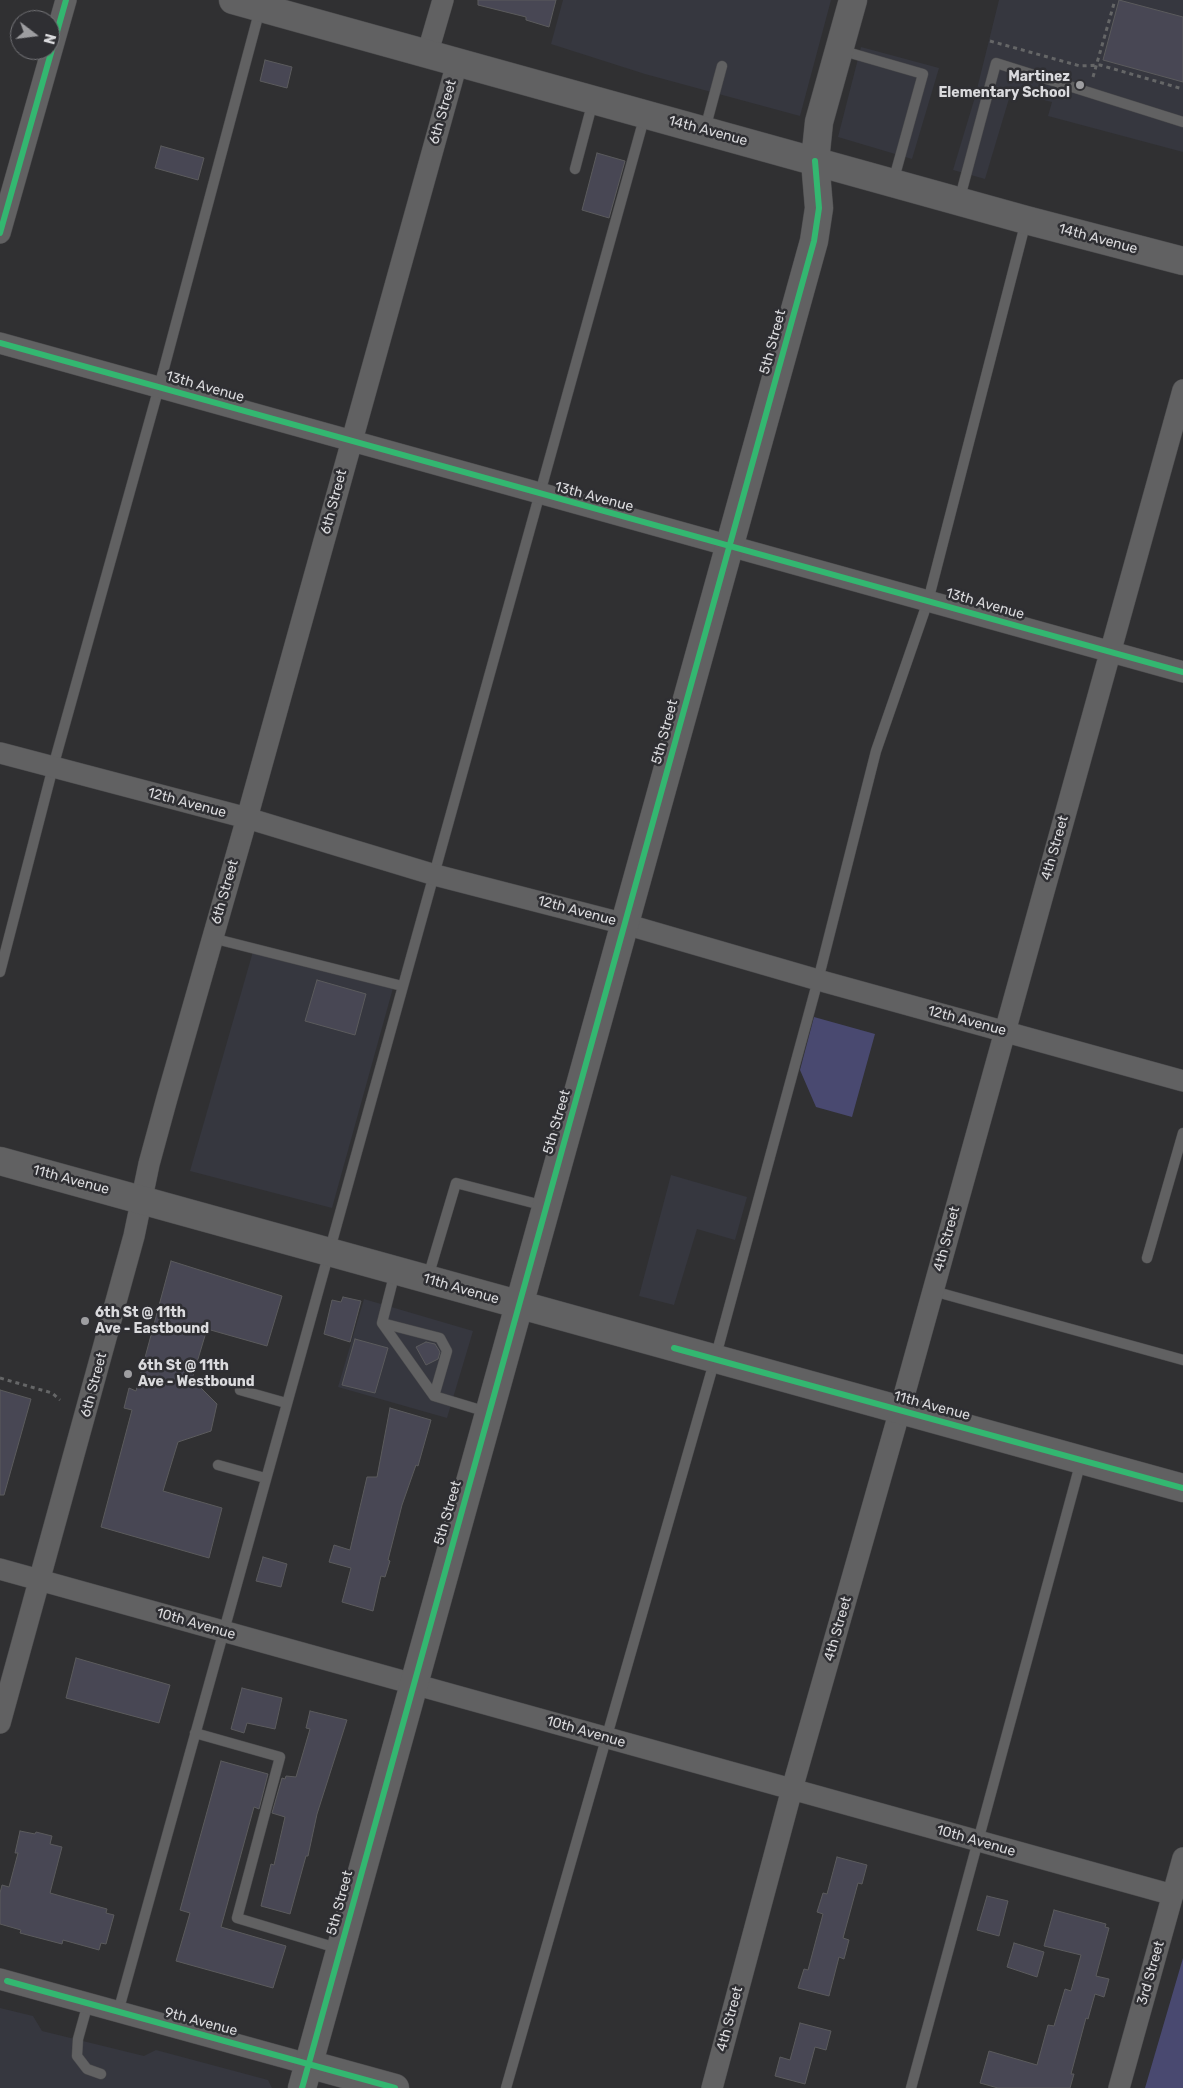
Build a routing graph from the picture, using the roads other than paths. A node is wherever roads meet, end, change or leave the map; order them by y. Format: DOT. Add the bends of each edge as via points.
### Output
graph roads {
  1 [pos="66,0"];
  2 [pos="233,0"];
  3 [pos="443,0"];
  4 [pos="853,0"];
  5 [pos="260,8"];
  6 [pos="839,50"];
  7 [pos="427,54"];
  8 [pos="457,63"];
  9 [pos="722,66"];
  10 [pos="594,100"];
  11 [pos="645,114"];
  12 [pos="1183,122"];
  13 [pos="704,130"];
  14 [pos="816,161"];
  15 [pos="575,169"];
  16 [pos="893,182"];
  17 [pos="958,201"];
  18 [pos="1026,220"];
  19 [pos="0,234"];
  20 [pos="1183,261"];
  21 [pos="0,343"];
  22 [pos="159,387"];
  23 [pos="1183,390"];
  24 [pos="351,441"];
  25 [pos="540,495"];
  26 [pos="730,546"];
  27 [pos="928,601"];
  28 [pos="1110,652"];
  29 [pos="1183,672"];
  30 [pos="0,753"];
  31 [pos="53,768"];
  32 [pos="247,818"];
  33 [pos="435,875"];
  34 [pos="625,924"];
  35 [pos="212,938"];
  36 [pos="0,972"];
  37 [pos="818,980"];
  38 [pos="402,986"];
  39 [pos="1004,1031"];
  40 [pos="1183,1081"];
  41 [pos="1183,1133"];
  42 [pos="0,1161"];
  43 [pos="142,1200"];
  44 [pos="546,1206"];
  45 [pos="328,1252"];
  46 [pos="1147,1258"];
  47 [pos="396,1271"];
  48 [pos="428,1280"];
  49 [pos="933,1291"];
  50 [pos="519,1305"];
  51 [pos="382,1323"];
  52 [pos="715,1359"];
  53 [pos="1183,1360"];
  54 [pos="240,1390"];
  55 [pos="434,1396"];
  56 [pos="286,1402"];
  57 [pos="900,1410"];
  58 [pos="489,1412"];
  59 [pos="1081,1460"];
  60 [pos="218,1465"];
  61 [pos="265,1478"];
  62 [pos="1183,1488"];
  63 [pos="0,1569"];
  64 [pos="40,1580"];
  65 [pos="222,1631"];
  66 [pos="414,1684"];
  67 [pos="0,1723"];
  68 [pos="195,1733"];
  69 [pos="607,1738"];
  70 [pos="792,1789"];
  71 [pos="979,1841"];
  72 [pos="1183,1858"];
  73 [pos="1172,1895"];
  74 [pos="340,1949"];
  75 [pos="0,1979"];
  76 [pos="88,2004"];
  77 [pos="118,2012"];
  78 [pos="101,2074"];
  79 [pos="305,2076"];
  80 [pos="394,2088"];
  81 [pos="506,2088"];
  82 [pos="712,2088"];
  83 [pos="911,2088"];
  84 [pos="1119,2088"];
  1 -- 19 [label="street"];
  2 -- 5 [label="main road, 14th Avenue"];
  3 -- 7 [label="street"];
  4 -- 6 [label="main road, 5th Street"];
  5 -- 7 [label="main road, 14th Avenue"];
  5 -- 22 [label="lane"];
  6 -- 14 [label="main road, 5th Street" via="819,122"];
  6 -- 16 [label="lane" via="922,74"];
  7 -- 8 [label="main road, 14th Avenue"];
  8 -- 10 [label="main road, 14th Avenue"];
  8 -- 24 [label="street, 6th Street"];
  9 -- 13 [label="lane"];
  10 -- 11 [label="main road, 14th Avenue"];
  10 -- 15 [label="lane"];
  11 -- 13 [label="main road, 14th Avenue"];
  11 -- 25 [label="lane"];
  12 -- 17 [label="lane" via="996,63"];
  13 -- 14 [label="main road, 14th Avenue"];
  14 -- 16 [label="main road, 14th Avenue"];
  14 -- 26 [label="main road, 5th Street" via="819,208 814,241"];
  16 -- 17 [label="main road, 14th Avenue"];
  17 -- 18 [label="main road, 14th Avenue"];
  18 -- 20 [label="main road, 14th Avenue"];
  18 -- 27 [label="lane"];
  21 -- 22 [label="street, 13th Avenue"];
  22 -- 24 [label="street, 13th Avenue"];
  22 -- 31 [label="lane"];
  23 -- 28 [label="street, 4th Street"];
  24 -- 25 [label="street, 13th Avenue"];
  24 -- 32 [label="street, 6th Street"];
  25 -- 26 [label="street, 13th Avenue"];
  25 -- 33 [label="lane"];
  26 -- 27 [label="street, 13th Avenue"];
  26 -- 34 [label="main road, 5th Street"];
  27 -- 28 [label="street, 13th Avenue"];
  27 -- 37 [label="lane" via="876,751"];
  28 -- 29 [label="street, 13th Avenue"];
  28 -- 39 [label="street, 4th Street"];
  30 -- 31 [label="street, 12th Avenue"];
  31 -- 32 [label="street, 12th Avenue"];
  31 -- 36 [label="lane"];
  32 -- 33 [label="street, 12th Avenue"];
  32 -- 35 [label="street, 6th Street"];
  33 -- 34 [label="street, 12th Avenue"];
  33 -- 38 [label="lane"];
  34 -- 37 [label="street, 12th Avenue"];
  34 -- 44 [label="main road, 5th Street"];
  35 -- 38 [label="lane"];
  35 -- 43 [label="street, 6th Street"];
  37 -- 39 [label="street, 12th Avenue"];
  37 -- 52 [label="lane"];
  38 -- 45 [label="lane"];
  39 -- 40 [label="street, 12th Avenue"];
  39 -- 49 [label="street, 4th Street"];
  41 -- 46 [label="lane"];
  42 -- 43 [label="main road, 11th Avenue"];
  43 -- 45 [label="main road, 11th Avenue"];
  43 -- 64 [label="street, 6th Street"];
  44 -- 48 [label="lane" via="456,1183"];
  44 -- 50 [label="main road, 5th Street"];
  45 -- 47 [label="main road, 11th Avenue"];
  45 -- 56 [label="lane"];
  47 -- 48 [label="main road, 11th Avenue"];
  47 -- 51 [label="lane"];
  48 -- 50 [label="main road, 11th Avenue"];
  49 -- 53 [label="lane"];
  49 -- 57 [label="street, 4th Street"];
  50 -- 52 [label="main road, 11th Avenue"];
  50 -- 58 [label="main road, 5th Street"];
  51 -- 55 [label="lane"];
  51 -- 55 [label="lane" via="440,1338 447,1351"];
  52 -- 57 [label="main road, 11th Avenue"];
  52 -- 69 [label="lane"];
  54 -- 56 [label="lane"];
  55 -- 58 [label="lane"];
  56 -- 61 [label="lane"];
  57 -- 59 [label="main road, 11th Avenue"];
  57 -- 70 [label="street, 4th Street"];
  58 -- 66 [label="main road, 5th Street"];
  59 -- 62 [label="main road, 11th Avenue"];
  59 -- 71 [label="lane"];
  60 -- 61 [label="lane"];
  61 -- 65 [label="lane"];
  63 -- 64 [label="street, 10th Avenue"];
  64 -- 65 [label="street, 10th Avenue"];
  64 -- 67 [label="street, 6th Street"];
  65 -- 66 [label="street, 10th Avenue"];
  65 -- 68 [label="lane"];
  66 -- 69 [label="street, 10th Avenue"];
  66 -- 74 [label="main road, 5th Street"];
  68 -- 74 [label="lane" via="280,1757 237,1918"];
  68 -- 77 [label="lane"];
  69 -- 70 [label="street, 10th Avenue"];
  69 -- 81 [label="lane"];
  70 -- 71 [label="street, 10th Avenue"];
  70 -- 82 [label="street, 4th Street"];
  71 -- 73 [label="street, 10th Avenue"];
  71 -- 83 [label="lane"];
  72 -- 73 [label="street, 3rd Street"];
  73 -- 84 [label="street, 3rd Street"];
  74 -- 79 [label="main road, 5th Street"];
  75 -- 76 [label="street, 9th Avenue"];
  76 -- 77 [label="street, 9th Avenue"];
  76 -- 78 [label="lane" via="78,2039 77,2056 87,2069"];
  77 -- 79 [label="street, 9th Avenue"];
  79 -- 80 [label="main road, 9th Avenue"];
}
